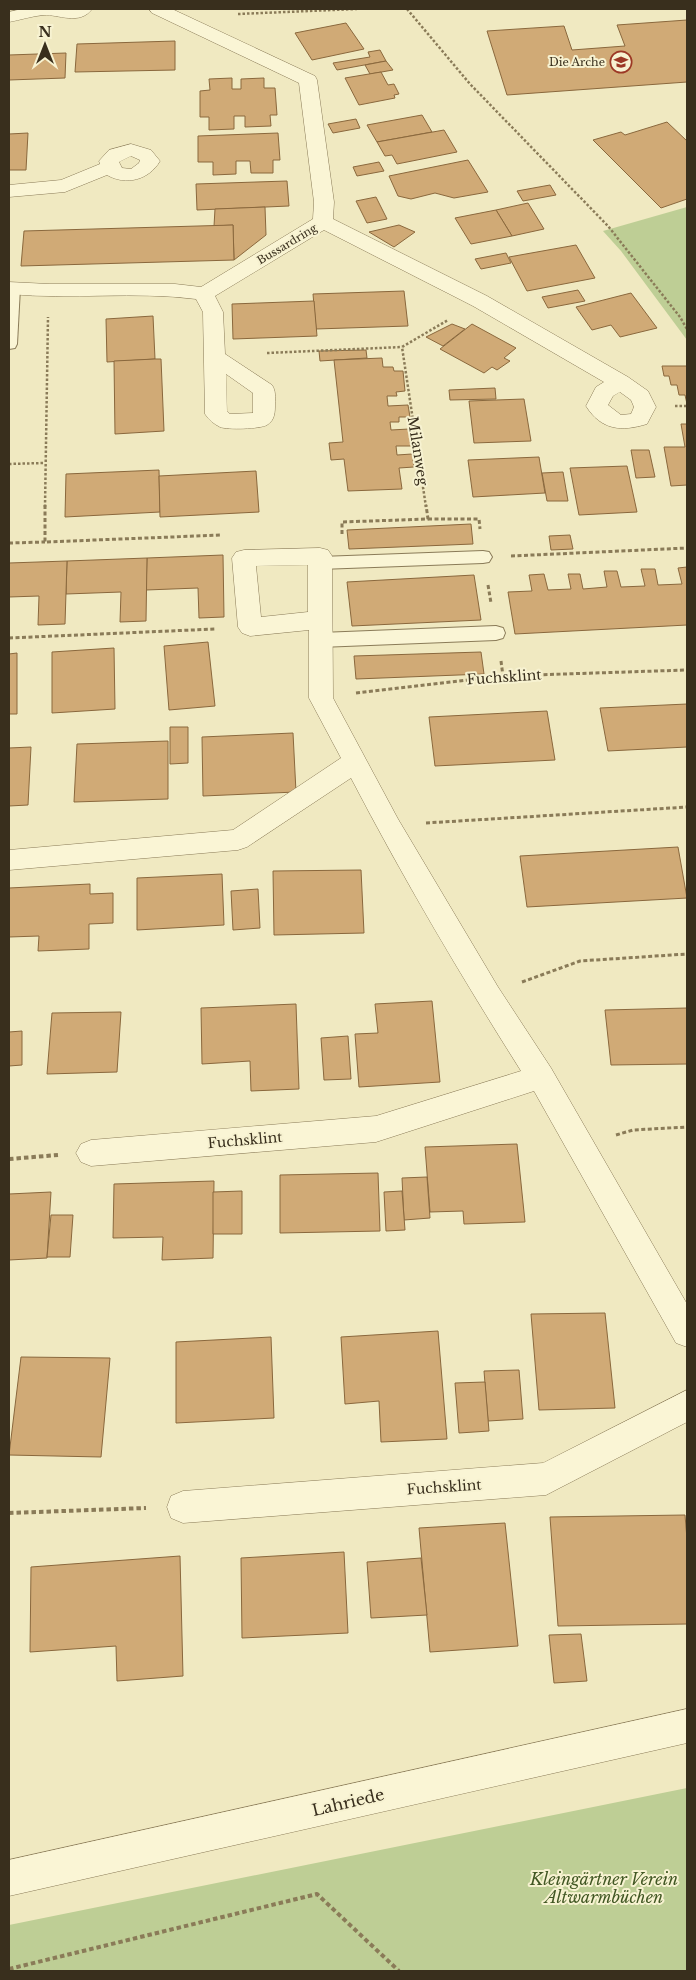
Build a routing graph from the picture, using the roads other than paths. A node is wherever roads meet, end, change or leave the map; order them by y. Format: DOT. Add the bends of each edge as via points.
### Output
graph roads {
  1 [pos="45,9"];
  2 [pos="49,9"];
  3 [pos="83,9"];
  4 [pos="166,12"];
  5 [pos="9,17"];
  6 [pos="109,167"];
  7 [pos="9,191"];
  8 [pos="323,222"];
  9 [pos="10,288"];
  10 [pos="204,294"];
  11 [pos="9,344"];
  12 [pos="215,356"];
  13 [pos="620,382"];
  14 [pos="483,558"];
  15 [pos="331,563"];
  16 [pos="320,630"];
  17 [pos="496,633"];
  18 [pos="356,761"];
  19 [pos="9,860"];
  20 [pos="541,1077"];
  21 [pos="91,1153"];
  22 [pos="687,1333"];
  23 [pos="687,1405"];
  24 [pos="183,1507"];
  25 [pos="687,1726"];
  26 [pos="9,1878"];
  1 -- 5 [label="street"];
  2 -- 3 [label="street" via="67,13"];
  4 -- 8 [label="street, Bussardring" via="308,80 324,202"];
  6 -- 7 [label="street" via="65,186"];
  8 -- 10 [label="street, Bussardring"];
  8 -- 13 [label="street" via="480,301"];
  9 -- 10 [label="street" via="49,291 175,290"];
  9 -- 11 [label="lane"];
  10 -- 12 [label="street" via="213,312"];
  14 -- 15 [label="lane"];
  15 -- 16 [label="street"];
  15 -- 16 [label="street" via="320,556 244,558 250,627"];
  16 -- 17 [label="lane"];
  16 -- 18 [label="street" via="321,698"];
  18 -- 19 [label="street" via="238,840"];
  18 -- 20 [label="street" via="389,826 488,995"];
  20 -- 21 [label="street, Fuchsklint" via="376,1129"];
  20 -- 22 [label="street"];
  23 -- 24 [label="street, Fuchsklint" via="546,1479"];
  25 -- 26 [label="street, Lahriede"];
}
